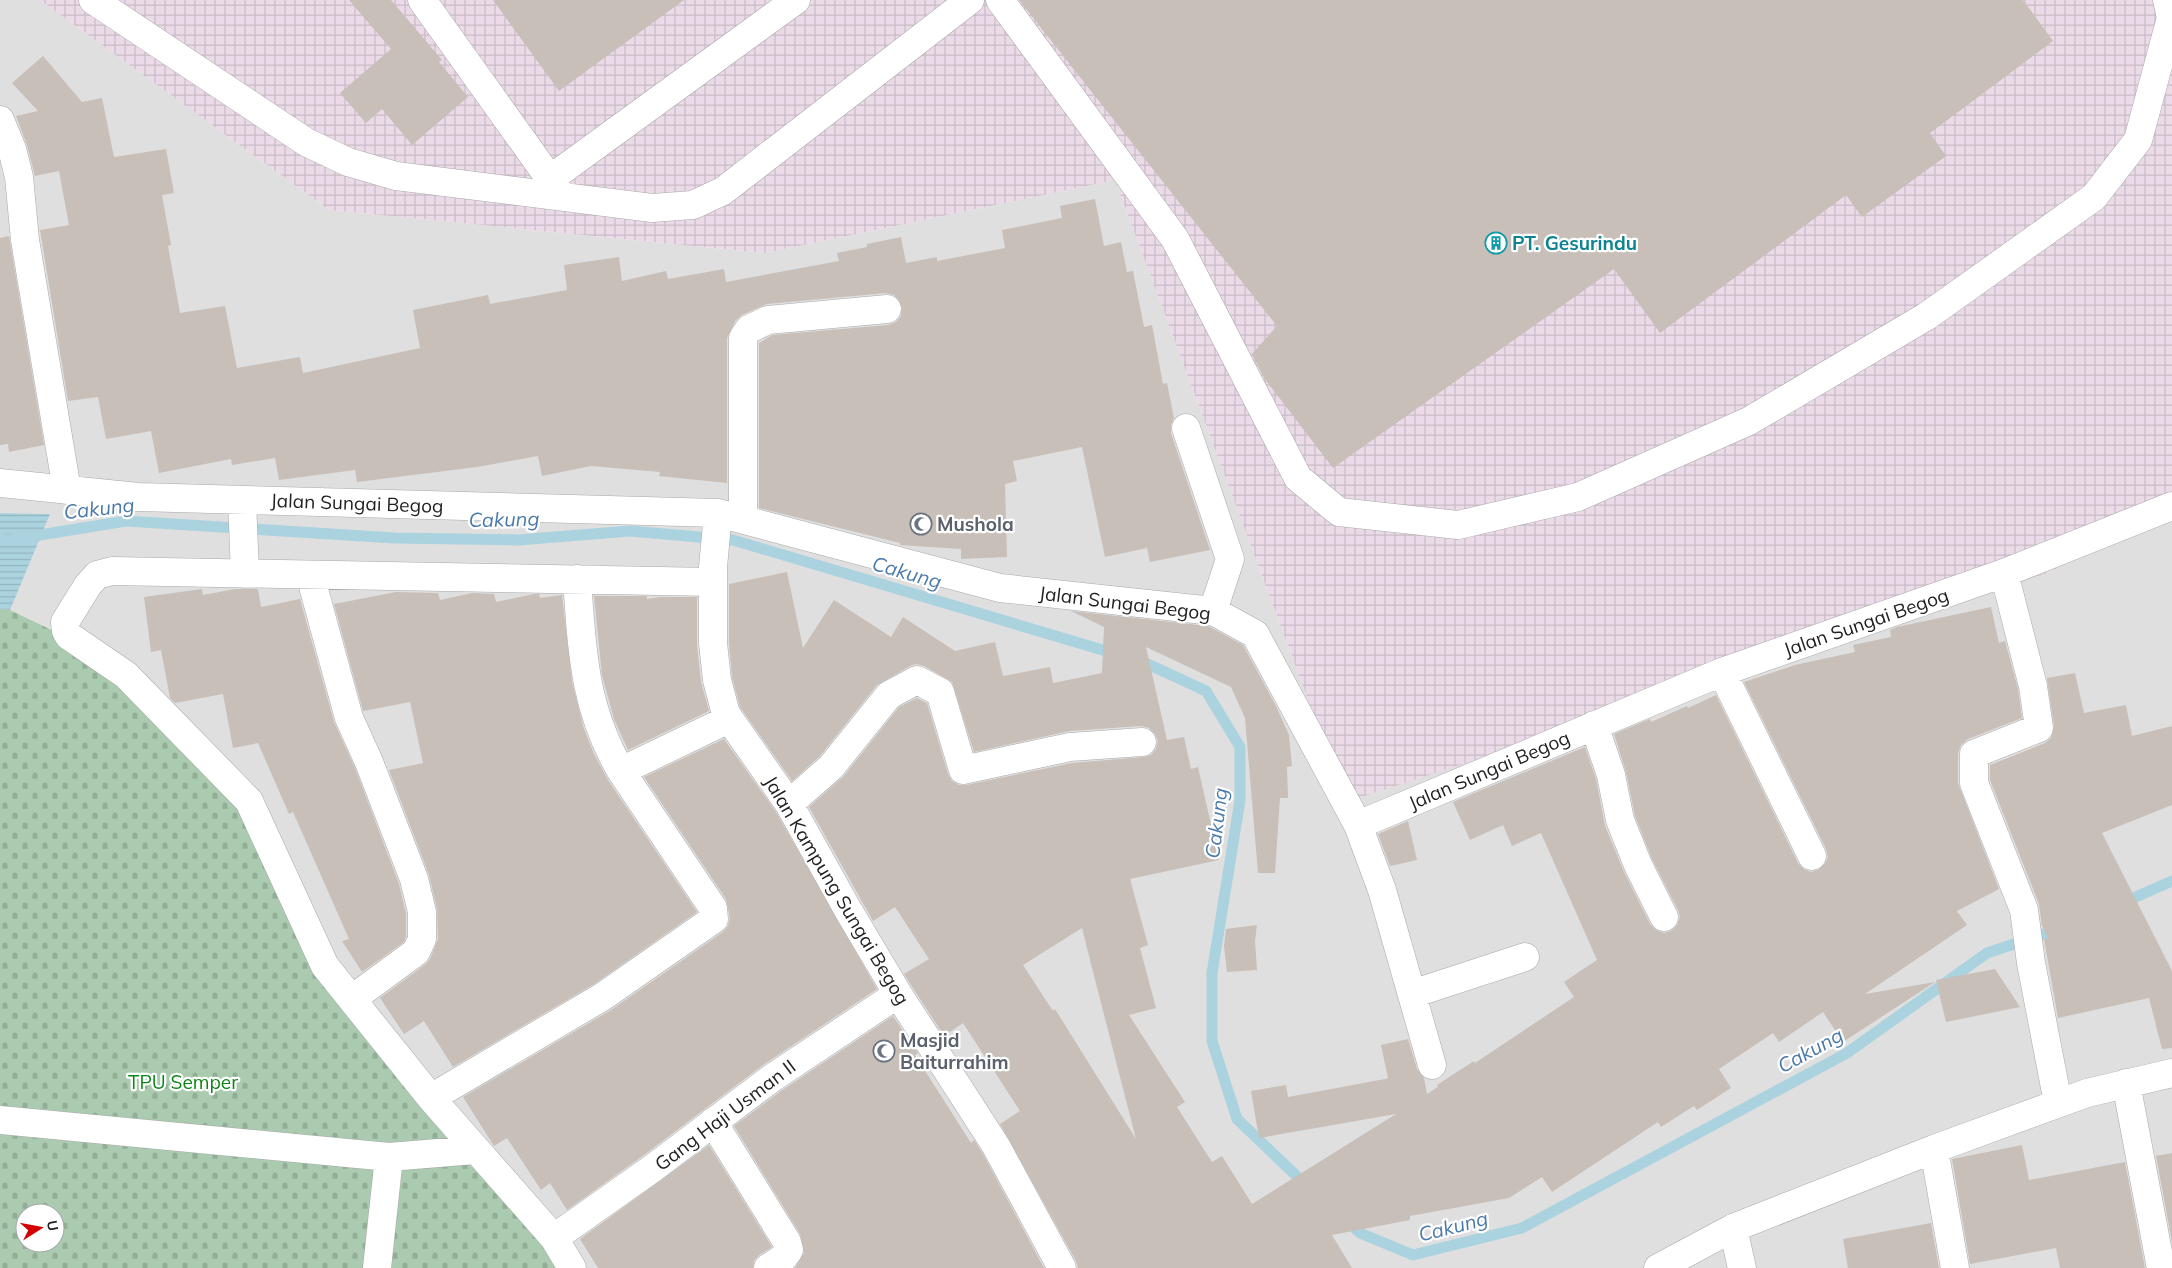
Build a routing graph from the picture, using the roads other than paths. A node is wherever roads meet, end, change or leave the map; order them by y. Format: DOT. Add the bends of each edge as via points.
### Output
graph roads {
  1 [pos="93,0"];
  2 [pos="422,0"];
  3 [pos="796,0"];
  4 [pos="970,0"];
  5 [pos="1000,0"];
  6 [pos="2167,0"];
  7 [pos="0,120"];
  8 [pos="557,189"];
  9 [pos="887,309"];
  10 [pos="1186,428"];
  11 [pos="0,483"];
  12 [pos="67,490"];
  13 [pos="2172,506"];
  14 [pos="243,508"];
  15 [pos="725,517"];
  16 [pos="245,568"];
  17 [pos="2004,573"];
  18 [pos="310,575"];
  19 [pos="713,575"];
  20 [pos="577,579"];
  21 [pos="1213,611"];
  22 [pos="1722,672"];
  23 [pos="729,718"];
  24 [pos="1594,725"];
  25 [pos="1142,742"];
  26 [pos="621,771"];
  27 [pos="789,804"];
  28 [pos="1358,825"];
  29 [pos="1812,856"];
  30 [pos="1664,917"];
  31 [pos="1525,957"];
  32 [pos="898,994"];
  33 [pos="1412,994"];
  34 [pos="352,999"];
  35 [pos="1432,1065"];
  36 [pos="2172,1073"];
  37 [pos="2126,1083"];
  38 [pos="430,1098"];
  39 [pos="2058,1103"];
  40 [pos="0,1120"];
  41 [pos="713,1122"];
  42 [pos="1934,1149"];
  43 [pos="475,1150"];
  44 [pos="389,1157"];
  45 [pos="1734,1228"];
  46 [pos="554,1238"];
  47 [pos="377,1268"];
  48 [pos="572,1268"];
  49 [pos="768,1268"];
  50 [pos="1062,1268"];
  51 [pos="1658,1268"];
  52 [pos="1742,1268"];
  53 [pos="1955,1268"];
  54 [pos="2161,1268"];
  1 -- 8 [label="street" via="306,142 348,162 396,176"];
  2 -- 8 [label="street"];
  3 -- 8 [label="street"];
  4 -- 8 [label="street" via="722,191 693,205 652,208"];
  5 -- 6 [label="street" via="1175,239 1298,478 1339,512 1458,525 1578,496 1749,421 1927,316 2094,198 2138,140 2171,18"];
  7 -- 12 [label="street" via="19,177 25,240"];
  9 -- 15 [label="street, Jalan Kampung Sungai Begog" via="768,320 749,329 743,338"];
  10 -- 21 [label="street" via="1230,559"];
  11 -- 12 [label="street, Jalan Sungai Begog"];
  12 -- 14 [label="street, Jalan Sungai Begog"];
  13 -- 17 [label="street, Jalan Sungai Begog"];
  14 -- 15 [label="street, Jalan Sungai Begog"];
  14 -- 16 [label="street"];
  15 -- 19 [label="street, Jalan Kampung Sungai Begog"];
  15 -- 21 [label="street, Jalan Sungai Begog" via="1000,588"];
  16 -- 18 [label="street"];
  16 -- 34 [label="street" via="102,572 92,579 64,627 69,636 126,675 249,802 325,966"];
  17 -- 22 [label="street, Jalan Sungai Begog"];
  17 -- 39 [label="street" via="2033,686 2039,728 1974,754 1974,783 2024,910"];
  18 -- 20 [label="street"];
  18 -- 34 [label="street" via="349,718 414,879 422,912 422,939 416,952"];
  19 -- 20 [label="street"];
  19 -- 23 [label="street, Jalan Kampung Sungai Begog" via="713,643 721,698"];
  20 -- 26 [label="street" via="581,638 592,705 599,728"];
  21 -- 28 [label="street, Jalan Sungai Begog" via="1256,634"];
  22 -- 24 [label="street, Jalan Sungai Begog"];
  22 -- 29 [label="street"];
  23 -- 26 [label="street"];
  23 -- 27 [label="street, Jalan Kampung Sungai Begog"];
  24 -- 28 [label="street, Jalan Sungai Begog"];
  24 -- 30 [label="street" via="1611,775 1620,820"];
  25 -- 27 [label="street" via="1070,747 963,770 940,692 917,680 889,695 831,766"];
  26 -- 38 [label="street" via="713,908 714,918 602,997"];
  27 -- 32 [label="street, Jalan Kampung Sungai Begog"];
  28 -- 33 [label="street" via="1382,890"];
  31 -- 33 [label="street"];
  32 -- 41 [label="street, Gang Haji Usman II" via="772,1078"];
  32 -- 50 [label="street, Jalan Kampung Sungai Begog" via="996,1146"];
  33 -- 35 [label="street"];
  34 -- 38 [label="street"];
  36 -- 37 [label="street"];
  37 -- 39 [label="street"];
  37 -- 54 [label="street"];
  38 -- 43 [label="street"];
  39 -- 42 [label="street"];
  40 -- 44 [label="street"];
  41 -- 46 [label="street, Gang Haji Usman II"];
  41 -- 49 [label="street" via="787,1242 787,1254"];
  42 -- 45 [label="street"];
  42 -- 53 [label="street"];
  43 -- 44 [label="street"];
  43 -- 46 [label="street"];
  44 -- 47 [label="street"];
  45 -- 51 [label="street"];
  45 -- 52 [label="street"];
  46 -- 48 [label="street"];
}
